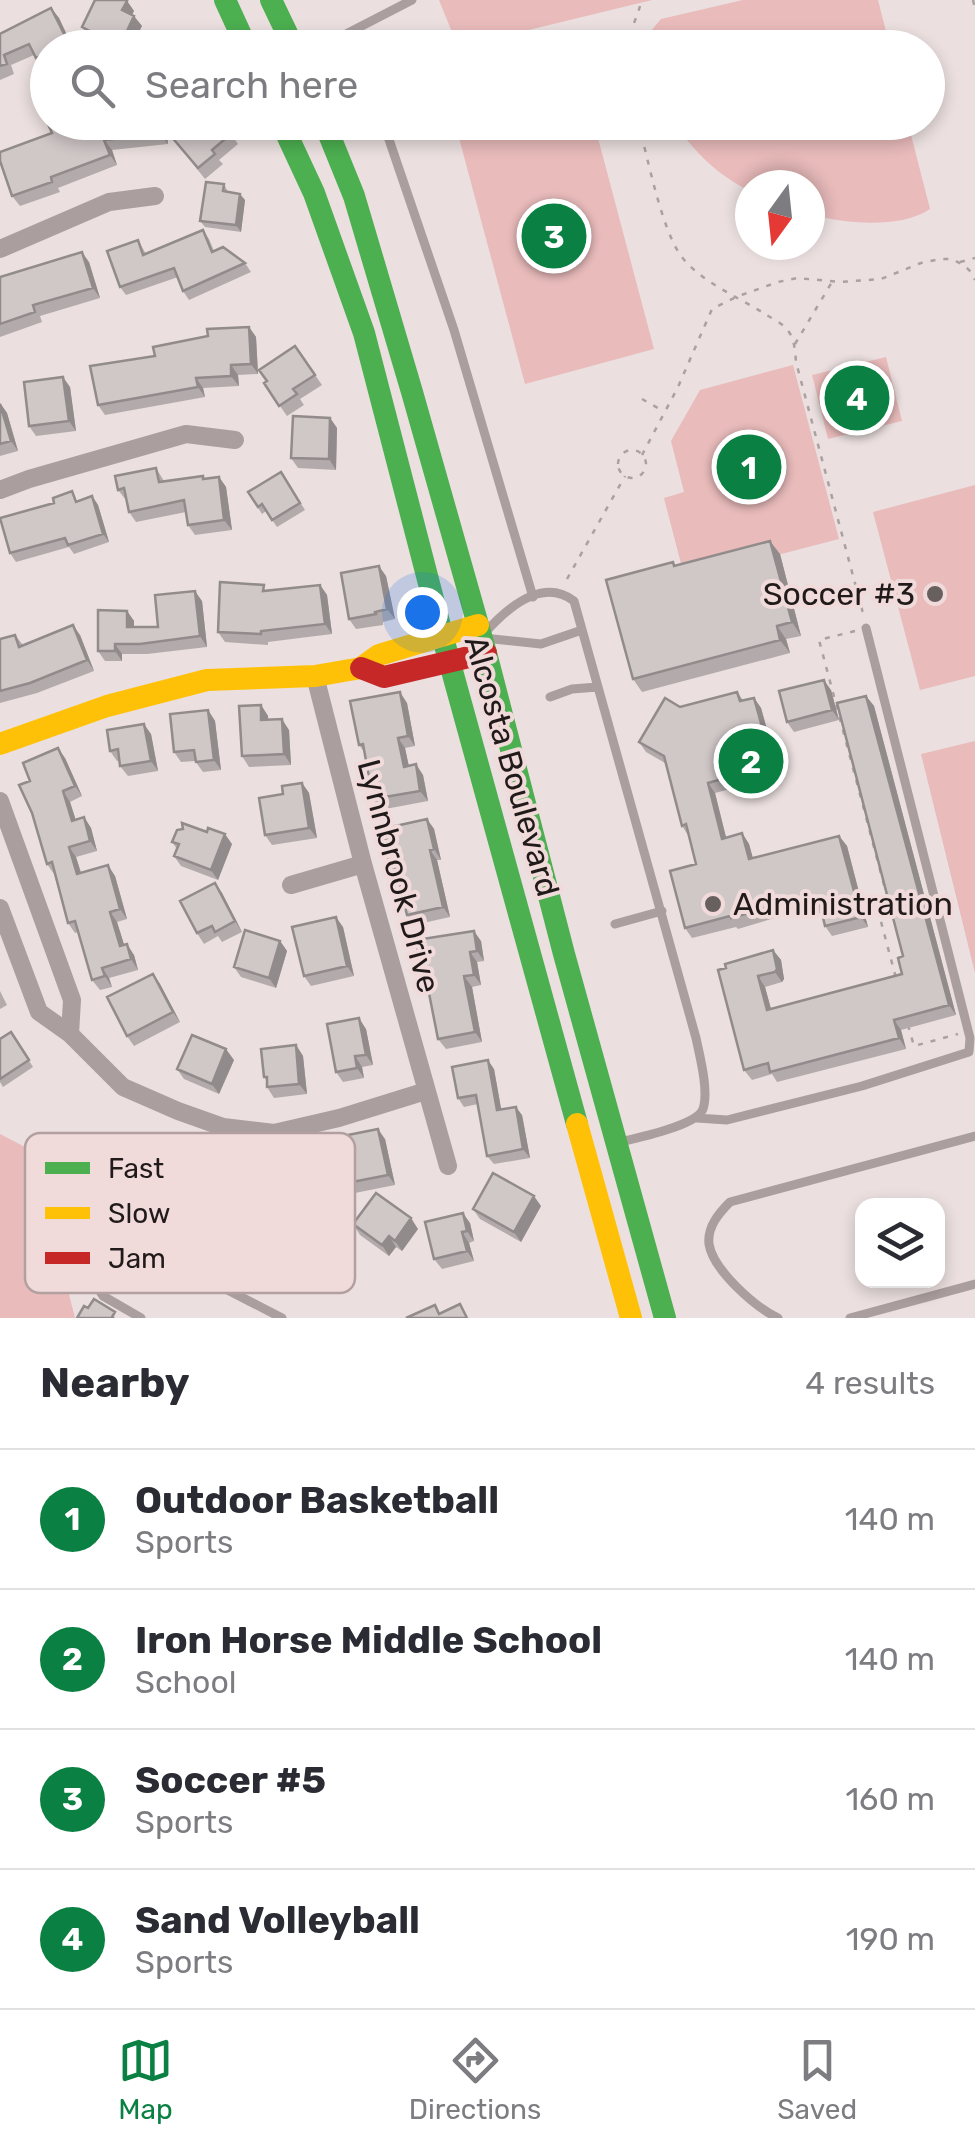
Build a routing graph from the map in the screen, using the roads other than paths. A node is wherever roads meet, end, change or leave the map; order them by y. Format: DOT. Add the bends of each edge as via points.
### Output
graph roads {
  1 [pos="225,0"];
  2 [pos="271,0"];
  3 [pos="412,0"];
  4 [pos="239,30"];
  5 [pos="285,30"];
  6 [pos="354,30"];
  7 [pos="289,140"];
  8 [pos="331,140"];
  9 [pos="389,140"];
  10 [pos="155,196"];
  11 [pos="0,250"];
  12 [pos="235,440"];
  13 [pos="0,490"];
  14 [pos="533,597"];
  15 [pos="866,628"];
  16 [pos="582,630"];
  17 [pos="443,638"];
  18 [pos="482,639"];
  19 [pos="450,662"];
  20 [pos="361,668"];
  21 [pos="316,676"];
  22 [pos="598,687"];
  23 [pos="550,698"];
  24 [pos="0,744"];
  25 [pos="0,801"];
  26 [pos="364,864"];
  27 [pos="291,885"];
  28 [pos="0,908"];
  29 [pos="662,911"];
  30 [pos="614,924"];
  31 [pos="70,1034"];
  32 [pos="426,1091"];
  33 [pos="697,1118"];
  34 [pos="975,1136"];
  35 [pos="616,1143"];
  36 [pos="448,1166"];
  37 [pos="975,1284"];
  38 [pos="102,1293"];
  39 [pos="233,1293"];
  40 [pos="763,1314"];
  41 [pos="141,1318"];
  42 [pos="282,1318"];
  43 [pos="631,1318"];
  44 [pos="665,1318"];
  45 [pos="778,1318"];
  46 [pos="850,1318"];
  1 -- 4 [label="main road"];
  2 -- 5 [label="main road"];
  3 -- 6 [label="lane"];
  7 -- 17 [label="main road, Alcosta Boulevard" via="364,333"];
  8 -- 18 [label="main road, Alcosta Boulevard" via="354,196"];
  9 -- 14 [label="lane"];
  10 -- 11 [label="street" via="109,202"];
  12 -- 13 [label="street" via="186,434"];
  14 -- 16 [label="lane" via="550,591 574,601"];
  14 -- 18 [label="lane" via="500,616"];
  15 -- 33 [label="lane" via="970,1052 727,1120"];
  16 -- 18 [label="lane" via="540,644"];
  16 -- 22 [label="lane"];
  17 -- 18 [label="main road"];
  17 -- 19 [label="main road, Alcosta Boulevard"];
  17 -- 20 [label="main road" via="378,655"];
  18 -- 19 [label="main road"];
  18 -- 35 [label="main road, Alcosta Boulevard"];
  19 -- 20 [label="main road" via="384,677"];
  19 -- 43 [label="main road, Alcosta Boulevard"];
  20 -- 21 [label="main road"];
  21 -- 24 [label="main road" via="207,680"];
  21 -- 26 [label="street, Lynnbrook Drive"];
  22 -- 23 [label="lane"];
  22 -- 29 [label="lane"];
  25 -- 31 [label="street" via="72,1000"];
  26 -- 27 [label="street"];
  26 -- 32 [label="street, Lynnbrook Drive"];
  28 -- 31 [label="street" via="39,1012"];
  29 -- 30 [label="lane"];
  29 -- 33 [label="lane" via="696,1038 704,1096"];
  31 -- 32 [label="street" via="122,1086 222,1127 274,1133"];
  32 -- 36 [label="street, Lynnbrook Drive"];
  33 -- 35 [label="lane"];
  34 -- 40 [label="lane" via="730,1202 718,1214 709,1243"];
  35 -- 44 [label="main road, Alcosta Boulevard"];
  37 -- 46 [label="lane"];
  38 -- 41 [label="lane"];
  39 -- 42 [label="lane"];
  40 -- 45 [label="lane"];
}
